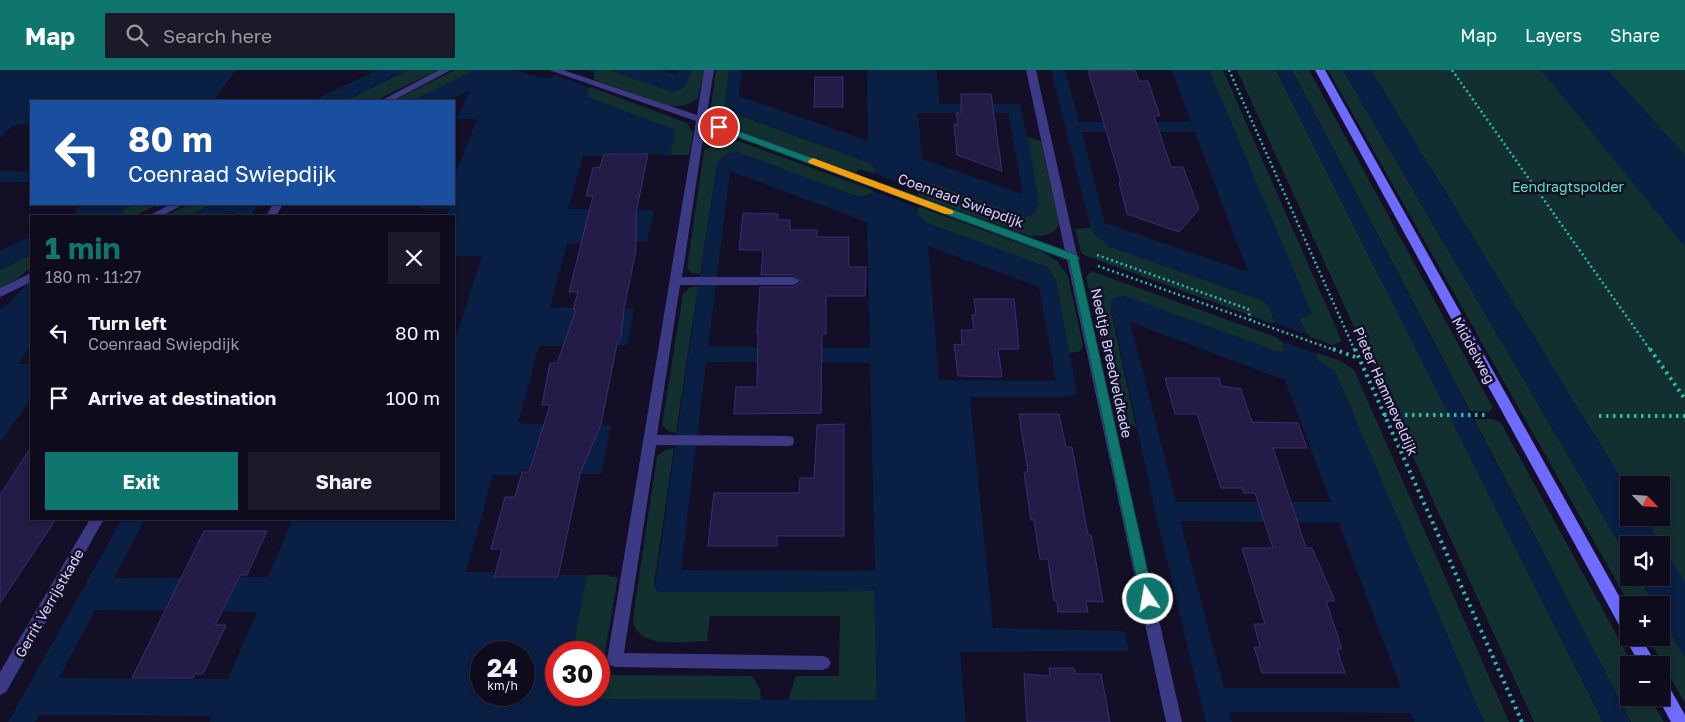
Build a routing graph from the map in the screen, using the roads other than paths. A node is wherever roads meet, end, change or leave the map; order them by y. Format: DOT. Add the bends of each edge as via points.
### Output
graph roads {
  1 [pos="446,70"];
  2 [pos="554,70"];
  3 [pos="709,70"];
  4 [pos="1031,70"];
  5 [pos="1320,70"];
  6 [pos="387,100"];
  7 [pos="700,120"];
  8 [pos="177,205"];
  9 [pos="155,215"];
  10 [pos="1074,258"];
  11 [pos="26,279"];
  12 [pos="794,280"];
  13 [pos="675,281"];
  14 [pos="0,293"];
  15 [pos="650,440"];
  16 [pos="788,441"];
  17 [pos="96,520"];
  18 [pos="1620,613"];
  19 [pos="824,663"];
  20 [pos="0,687"];
  21 [pos="1670,704"];
  22 [pos="1174,722"];
  23 [pos="1680,722"];
  1 -- 6 [label="street"];
  2 -- 7 [label="street, Coenraad Swiepdijk"];
  3 -- 7 [label="street"];
  4 -- 10 [label="street, Neeltje Breedveldkade"];
  5 -- 18 [label="street, Middelweg"];
  7 -- 10 [label="street, Coenraad Swiepdijk"];
  7 -- 13 [label="street"];
  8 -- 9 [label="street"];
  10 -- 22 [label="street, Neeltje Breedveldkade"];
  11 -- 14 [label="street"];
  12 -- 13 [label="street"];
  13 -- 15 [label="street"];
  15 -- 16 [label="street"];
  15 -- 19 [label="street" via="615,660"];
  17 -- 20 [label="street, Gerrit Verrijstkade"];
  21 -- 23 [label="street"];
}
